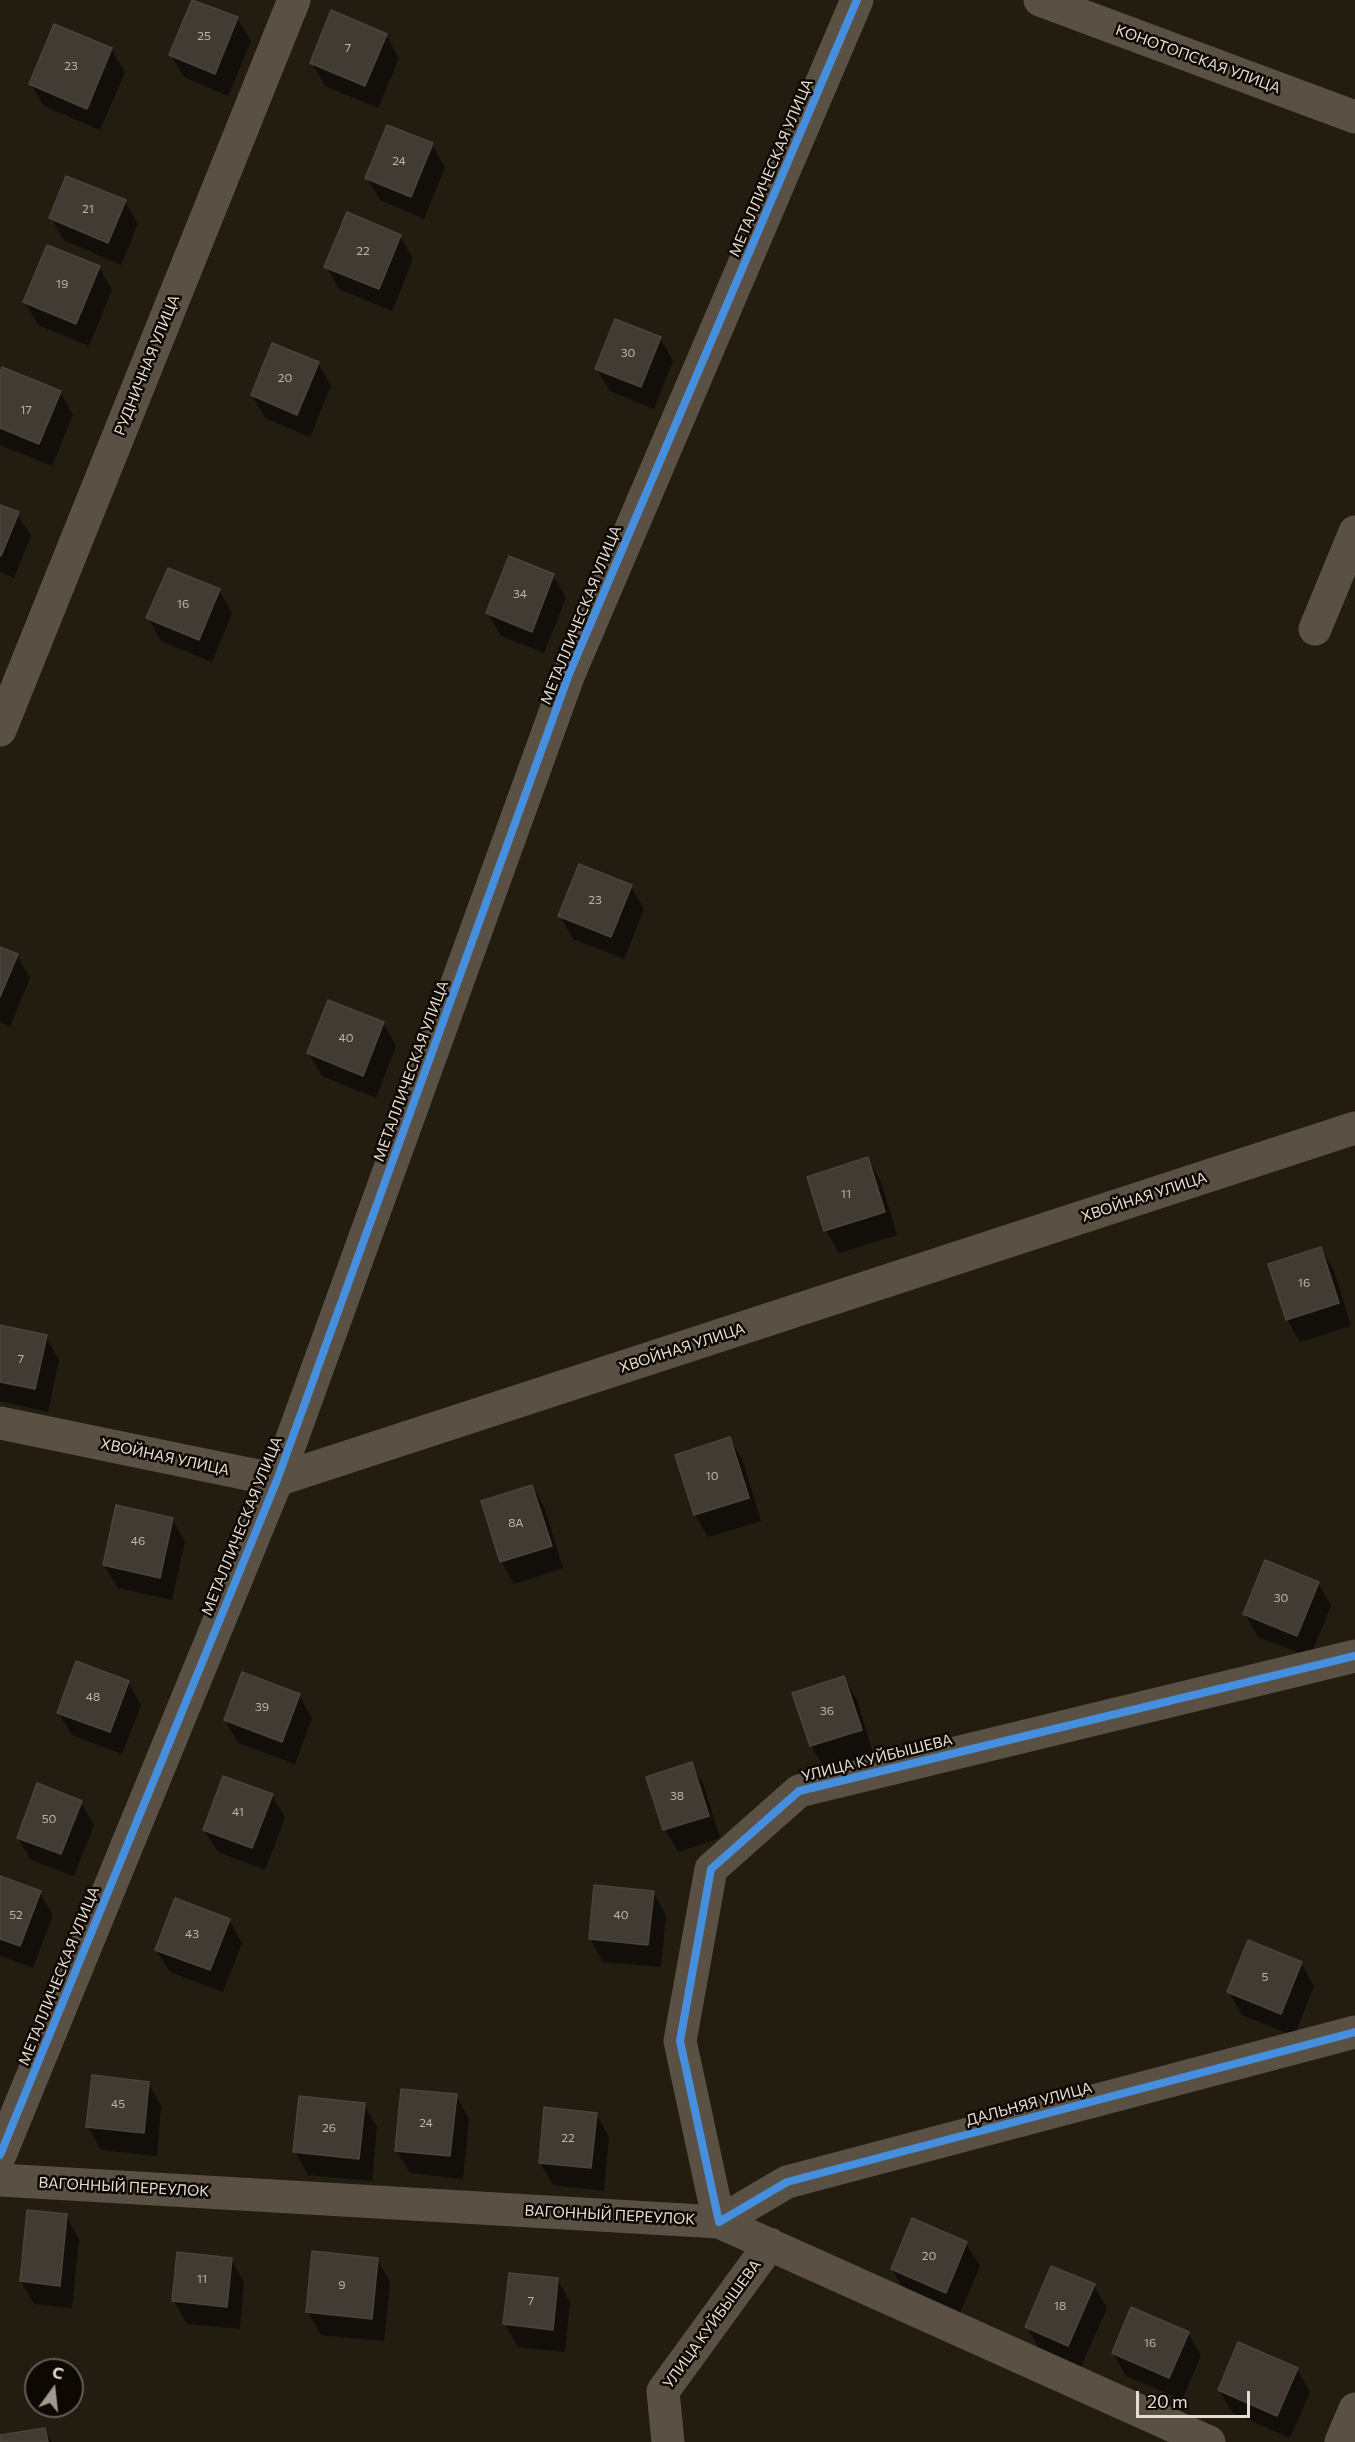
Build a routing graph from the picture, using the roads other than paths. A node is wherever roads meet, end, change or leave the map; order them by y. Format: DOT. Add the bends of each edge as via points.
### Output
graph roads {
  1 [pos="294,0"];
  2 [pos="857,0"];
  3 [pos="1040,0"];
  4 [pos="1355,117"];
  5 [pos="1355,532"];
  6 [pos="1315,629"];
  7 [pos="0,730"];
  8 [pos="1355,1128"];
  9 [pos="0,1423"];
  10 [pos="277,1480"];
  11 [pos="1355,1656"];
  12 [pos="1355,2032"];
  13 [pos="0,2155"];
  14 [pos="0,2180"];
  15 [pos="719,2222"];
  16 [pos="770,2244"];
  17 [pos="1355,2409"];
  18 [pos="668,2442"];
  19 [pos="1209,2442"];
  20 [pos="1341,2442"];
  1 -- 7 [label="street, РУДНИЧНАЯ УЛИЦА"];
  2 -- 10 [label="street, МЕТАЛЛИЧЕСКАЯ УЛИЦА" via="569,674"];
  3 -- 4 [label="street, КОНОТОПСКАЯ УЛИЦА"];
  5 -- 6 [label="street"];
  8 -- 10 [label="street, ХВОЙНАЯ УЛИЦА"];
  9 -- 10 [label="street, ХВОЙНАЯ УЛИЦА"];
  10 -- 13 [label="street, МЕТАЛЛИЧЕСКАЯ УЛИЦА"];
  11 -- 15 [label="street, УЛИЦА КУЙБЫШЕВА" via="799,1791 790,1798 711,1869 680,2041"];
  12 -- 15 [label="street, ДАЛЬНЯЯ УЛИЦА" via="787,2182"];
  14 -- 15 [label="street, ВАГОННЫЙ ПЕРЕУЛОК"];
  15 -- 16 [label="street, ВАГОННЫЙ ПЕРЕУЛОК"];
  16 -- 18 [label="street, УЛИЦА КУЙБЫШЕВА" via="663,2391"];
  16 -- 19 [label="street, ВАГОННЫЙ ПЕРЕУЛОК"];
  17 -- 20 [label="street"];
}
